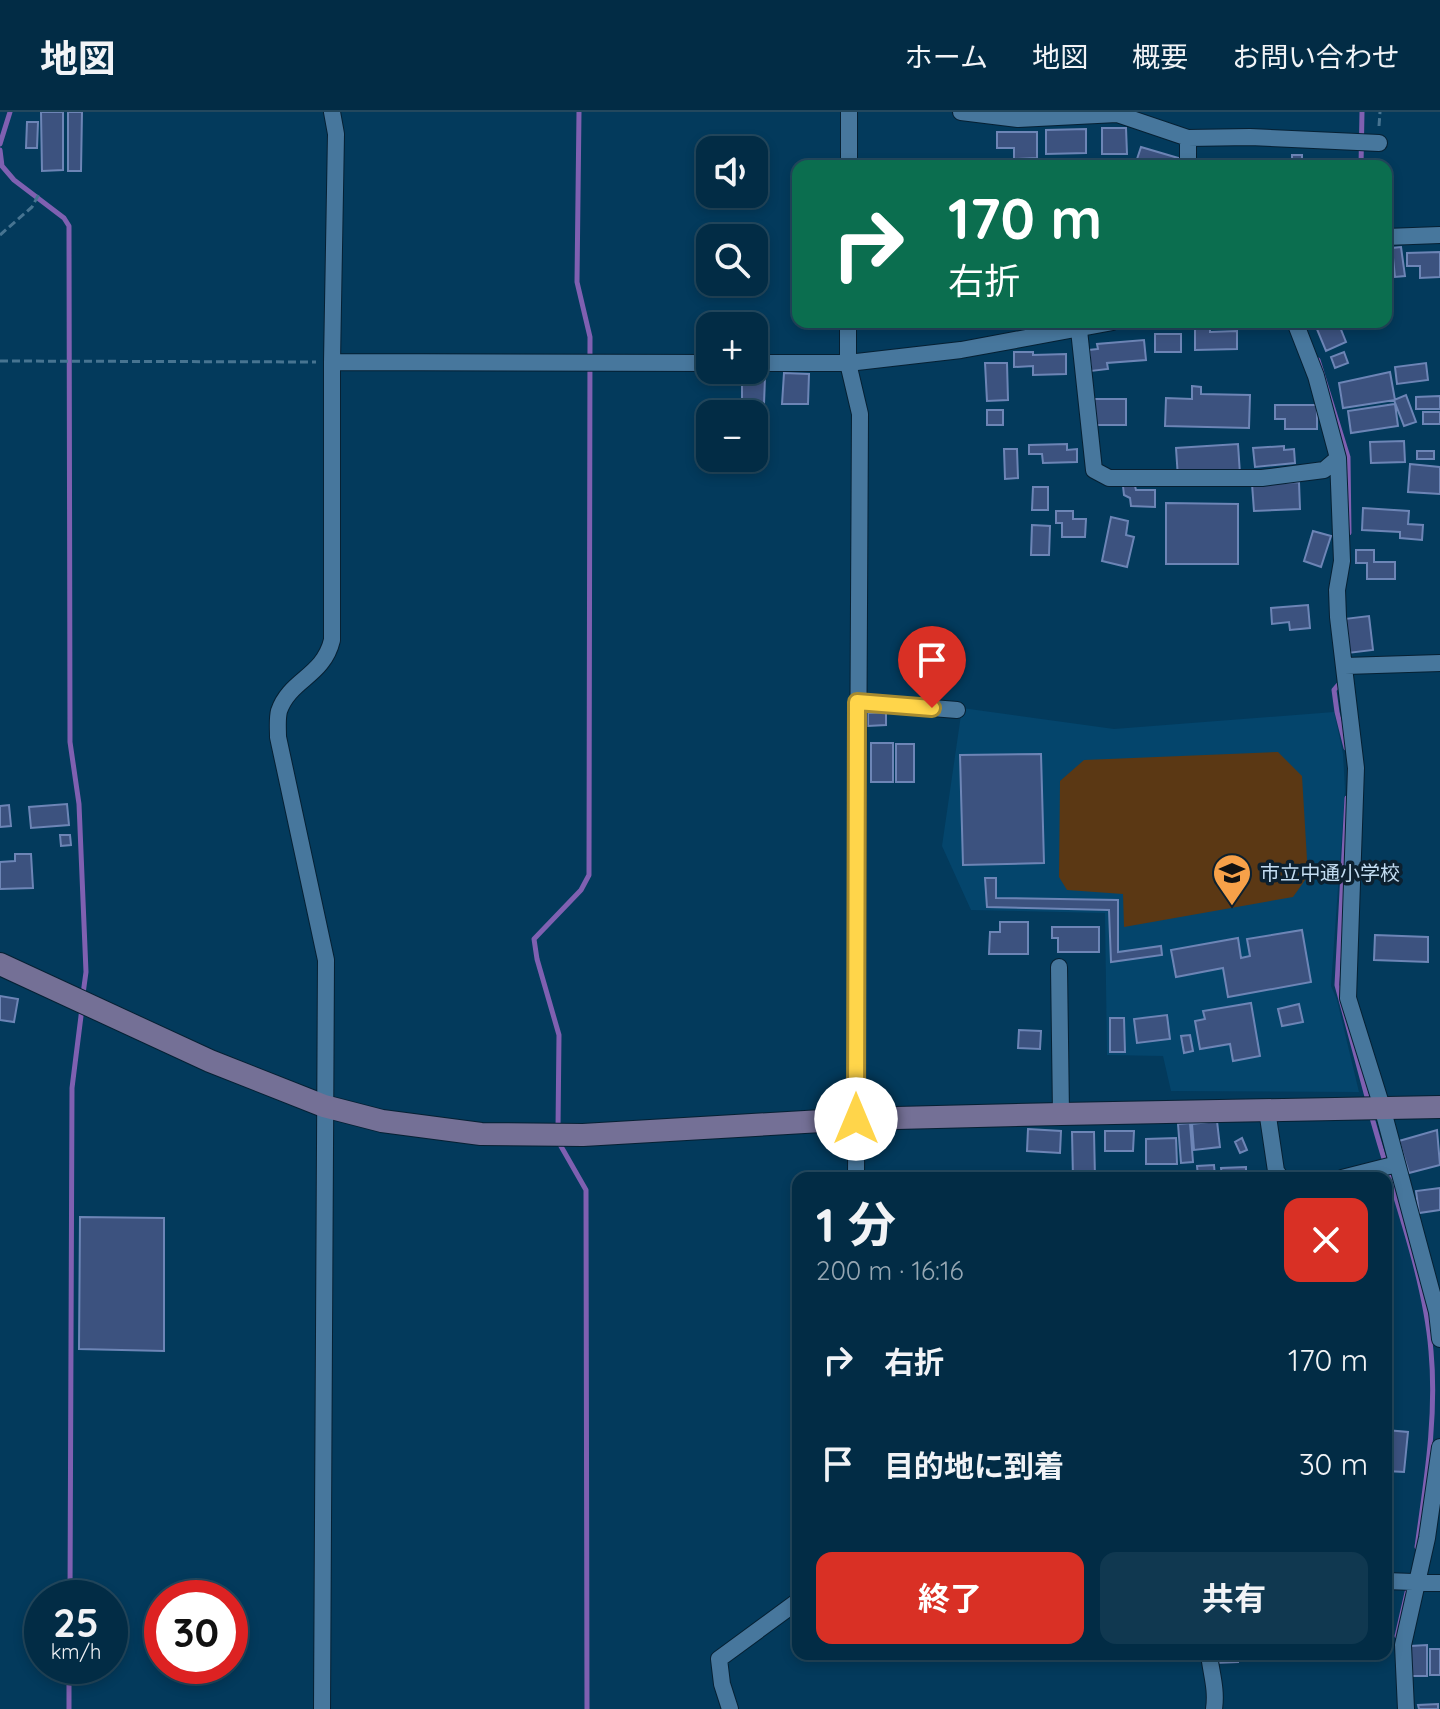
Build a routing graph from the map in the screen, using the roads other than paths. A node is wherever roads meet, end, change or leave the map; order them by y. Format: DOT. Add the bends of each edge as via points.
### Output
graph roads {
  1 [pos="332,112"];
  2 [pos="849,112"];
  3 [pos="961,112"];
  4 [pos="1188,138"];
  5 [pos="1379,143"];
  6 [pos="849,160"];
  7 [pos="1188,160"];
  8 [pos="1440,235"];
  9 [pos="1392,237"];
  10 [pos="848,328"];
  11 [pos="1086,328"];
  12 [pos="1297,328"];
  13 [pos="1032,330"];
  14 [pos="1079,330"];
  15 [pos="332,362"];
  16 [pos="696,363"];
  17 [pos="768,363"];
  18 [pos="848,363"];
  19 [pos="1338,458"];
  20 [pos="1440,663"];
  21 [pos="1345,666"];
  22 [pos="857,702"];
  23 [pos="957,710"];
  24 [pos="0,964"];
  25 [pos="1059,967"];
  26 [pos="324,1106"];
  27 [pos="1371,1107"];
  28 [pos="1440,1107"];
  29 [pos="1267,1110"];
  30 [pos="1061,1114"];
  31 [pos="856,1119"];
  32 [pos="1397,1164"];
  33 [pos="856,1172"];
  34 [pos="1277,1172"];
  35 [pos="1365,1172"];
  36 [pos="1440,1339"];
  37 [pos="1440,1447"];
  38 [pos="1392,1581"];
  39 [pos="1418,1582"];
  40 [pos="1440,1583"];
  41 [pos="792,1605"];
  42 [pos="1209,1660"];
  43 [pos="322,1709"];
  44 [pos="730,1709"];
  45 [pos="1214,1709"];
  46 [pos="1406,1709"];
  1 -- 15 [label="street"];
  2 -- 6 [label="street"];
  3 -- 4 [label="street" via="1018,119 1117,114"];
  4 -- 5 [label="street"];
  4 -- 7 [label="street"];
  8 -- 9 [label="street"];
  10 -- 18 [label="street"];
  11 -- 14 [label="street"];
  12 -- 19 [label="street"];
  13 -- 14 [label="street"];
  13 -- 18 [label="street" via="961,350"];
  14 -- 19 [label="street" via="1094,470 1109,478 1262,478 1324,470"];
  15 -- 16 [label="street"];
  15 -- 26 [label="street" via="332,640 328,656 284,699 278,714 278,737 326,960"];
  17 -- 18 [label="street"];
  18 -- 22 [label="street" via="860,414"];
  19 -- 21 [label="street" via="1342,561 1337,590"];
  20 -- 21 [label="street"];
  21 -- 27 [label="street" via="1356,768 1347,984"];
  22 -- 23 [label="street"];
  22 -- 31 [label="street"];
  24 -- 26 [label="street" via="210,1061"];
  25 -- 30 [label="street"];
  26 -- 31 [label="street" via="382,1121 481,1134 583,1135"];
  26 -- 43 [label="street"];
  27 -- 28 [label="street"];
  27 -- 29 [label="street"];
  27 -- 32 [label="street"];
  29 -- 30 [label="street"];
  29 -- 34 [label="street"];
  30 -- 31 [label="street"];
  31 -- 33 [label="street"];
  32 -- 35 [label="street"];
  32 -- 36 [label="street"];
  37 -- 39 [label="street"];
  38 -- 39 [label="street"];
  39 -- 40 [label="street"];
  39 -- 46 [label="street" via="1403,1645"];
  41 -- 44 [label="street" via="719,1659"];
  42 -- 45 [label="street"];
}
